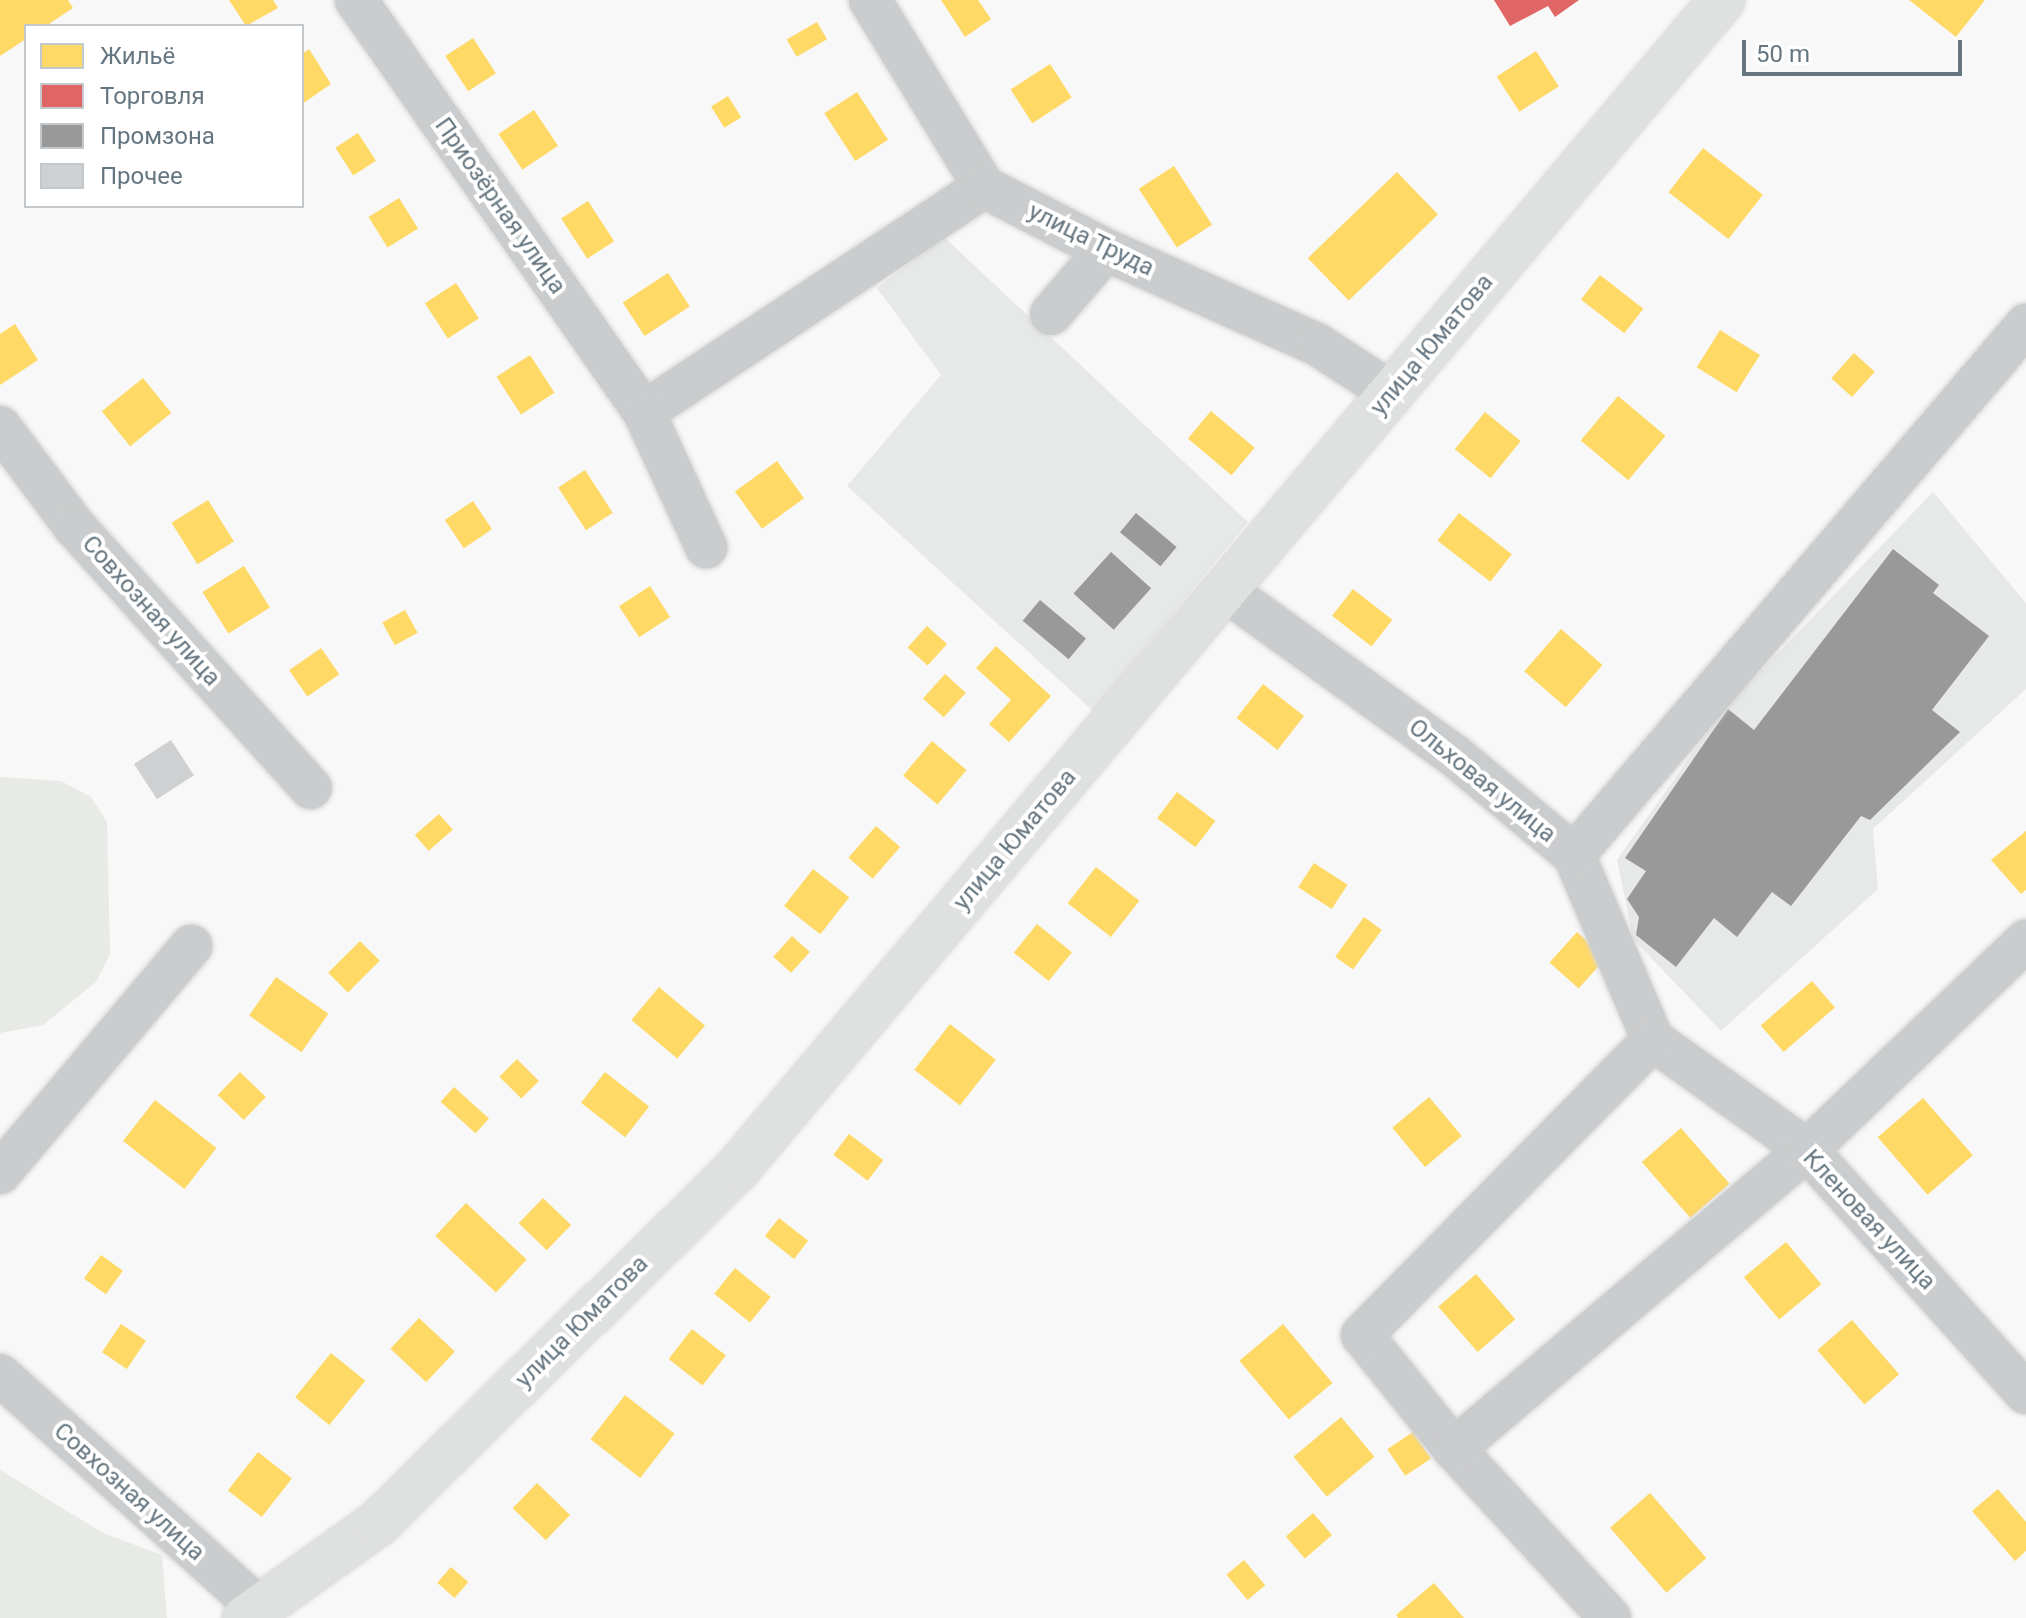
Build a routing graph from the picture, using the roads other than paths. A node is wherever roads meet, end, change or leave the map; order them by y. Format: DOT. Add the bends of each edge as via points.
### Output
graph roads {
  1 [pos="356,0"];
  2 [pos="870,0"];
  3 [pos="1722,0"];
  4 [pos="984,187"];
  5 [pos="1106,250"];
  6 [pos="1051,314"];
  7 [pos="2026,325"];
  8 [pos="1392,393"];
  9 [pos="644,412"];
  10 [pos="0,427"];
  11 [pos="706,547"];
  12 [pos="1226,591"];
  13 [pos="311,788"];
  14 [pos="1574,855"];
  15 [pos="2026,941"];
  16 [pos="191,946"];
  17 [pos="1653,1040"];
  18 [pos="1807,1150"];
  19 [pos="0,1173"];
  20 [pos="0,1375"];
  21 [pos="2026,1393"];
  22 [pos="1454,1449"];
  23 [pos="252,1613"];
  24 [pos="1610,1618"];
  1 -- 9 [label="street, Приозёрная улица"];
  2 -- 4 [label="street"];
  3 -- 8 [label="main road, улица Юматова"];
  4 -- 5 [label="street, улица Труда"];
  4 -- 9 [label="street"];
  5 -- 6 [label="street"];
  5 -- 8 [label="street, улица Труда" via="1318,345"];
  7 -- 14 [label="street"];
  8 -- 12 [label="main road, улица Юматова"];
  9 -- 11 [label="street, Приозёрная улица"];
  10 -- 13 [label="street, Совхозная улица" via="74,526"];
  12 -- 14 [label="street, Ольховая улица" via="1455,756"];
  12 -- 23 [label="main road, улица Юматова" via="737,1169 378,1523"];
  14 -- 17 [label="street, Ольховая улица"];
  15 -- 18 [label="street"];
  16 -- 19 [label="street"];
  17 -- 18 [label="street, Кленовая улица"];
  17 -- 22 [label="street" via="1362,1335"];
  18 -- 21 [label="street, Кленовая улица"];
  18 -- 22 [label="street"];
  20 -- 23 [label="street, Совхозная улица"];
  22 -- 24 [label="street"];
}
